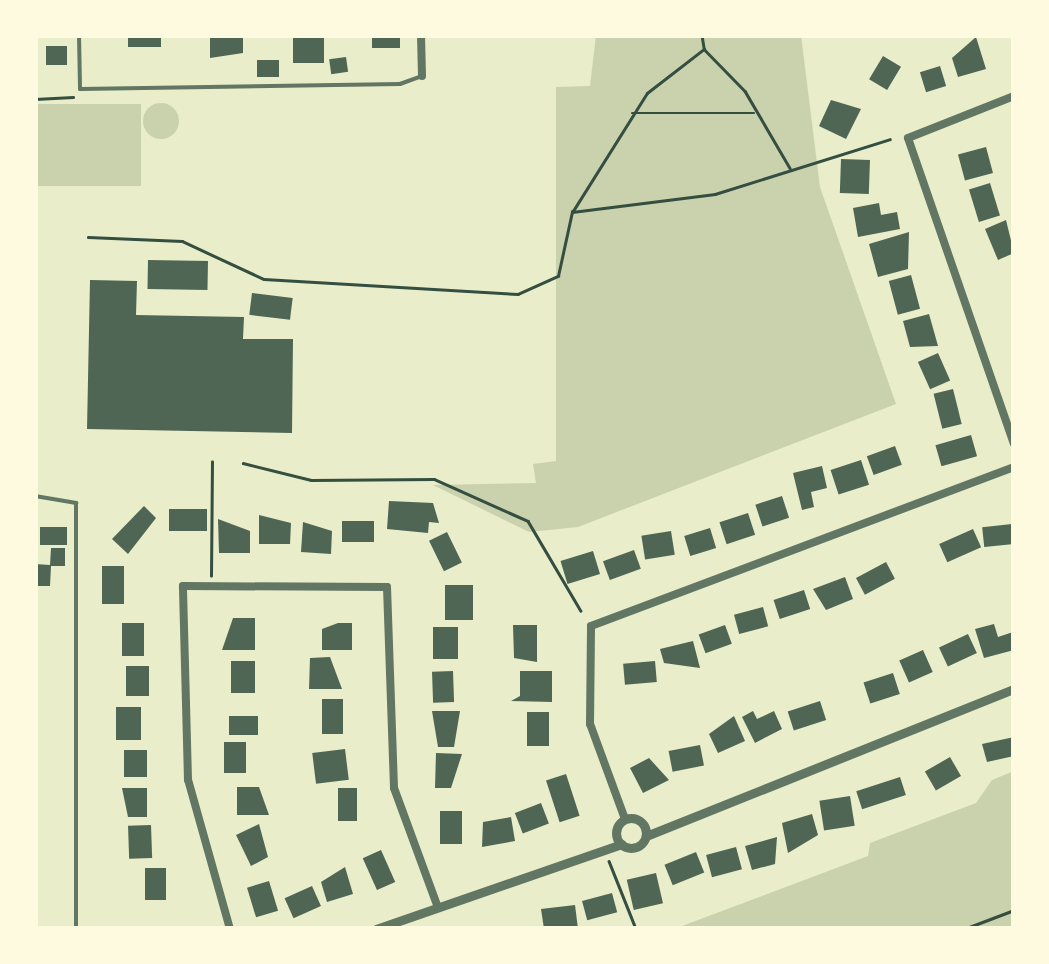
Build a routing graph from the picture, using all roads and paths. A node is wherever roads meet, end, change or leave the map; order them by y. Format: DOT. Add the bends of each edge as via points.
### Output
graph roads {
  1 [pos="79,35"];
  2 [pos="422,35"];
  3 [pos="702,35"];
  4 [pos="704,49"];
  5 [pos="422,76"];
  6 [pos="80,89"];
  7 [pos="1014,96"];
  8 [pos="35,99"];
  9 [pos="632,113"];
  10 [pos="756,113"];
  11 [pos="890,139"];
  12 [pos="790,168"];
  13 [pos="572,212"];
  14 [pos="88,237"];
  15 [pos="1014,444"];
  16 [pos="212,462"];
  17 [pos="243,463"];
  18 [pos="1014,467"];
  19 [pos="35,496"];
  20 [pos="210,579"];
  21 [pos="581,611"];
  22 [pos="1014,689"];
  23 [pos="625,819"];
  24 [pos="642,822"];
  25 [pos="662,822"];
  26 [pos="616,832"];
  27 [pos="646,836"];
  28 [pos="622,844"];
  29 [pos="605,847"];
  30 [pos="437,905"];
  31 [pos="1014,910"];
  32 [pos="76,929"];
  33 [pos="230,929"];
  34 [pos="376,929"];
  35 [pos="636,929"];
  36 [pos="964,929"];
  1 -- 6 [label="lane"];
  2 -- 5 [label="street"];
  3 -- 4 [label="path"];
  4 -- 9 [label="path"];
  4 -- 10 [label="path"];
  5 -- 6 [label="lane" via="400,84"];
  6 -- 8 [label="path"];
  7 -- 15 [label="street" via="908,138"];
  9 -- 10 [label="path"];
  9 -- 13 [label="path"];
  10 -- 12 [label="path"];
  11 -- 12 [label="path"];
  12 -- 13 [label="path" via="715,194"];
  13 -- 14 [label="path" via="558,276 518,294 264,279 182,241"];
  16 -- 20 [label="path"];
  17 -- 21 [label="path" via="311,480 434,479 528,521"];
  18 -- 23 [label="street" via="590,626 590,724"];
  19 -- 32 [label="lane" via="76,503"];
  22 -- 25 [label="street"];
  23 -- 24 [label="street"];
  23 -- 26 [label="street"];
  24 -- 25 [label="street"];
  24 -- 27 [label="street"];
  25 -- 27 [label="street"];
  26 -- 28 [label="street"];
  26 -- 29 [label="street"];
  27 -- 28 [label="street"];
  28 -- 29 [label="street"];
  29 -- 30 [label="street"];
  29 -- 35 [label="path"];
  30 -- 33 [label="street" via="394,788 387,588 183,586 188,780"];
  30 -- 34 [label="street"];
  31 -- 36 [label="path"];
}
